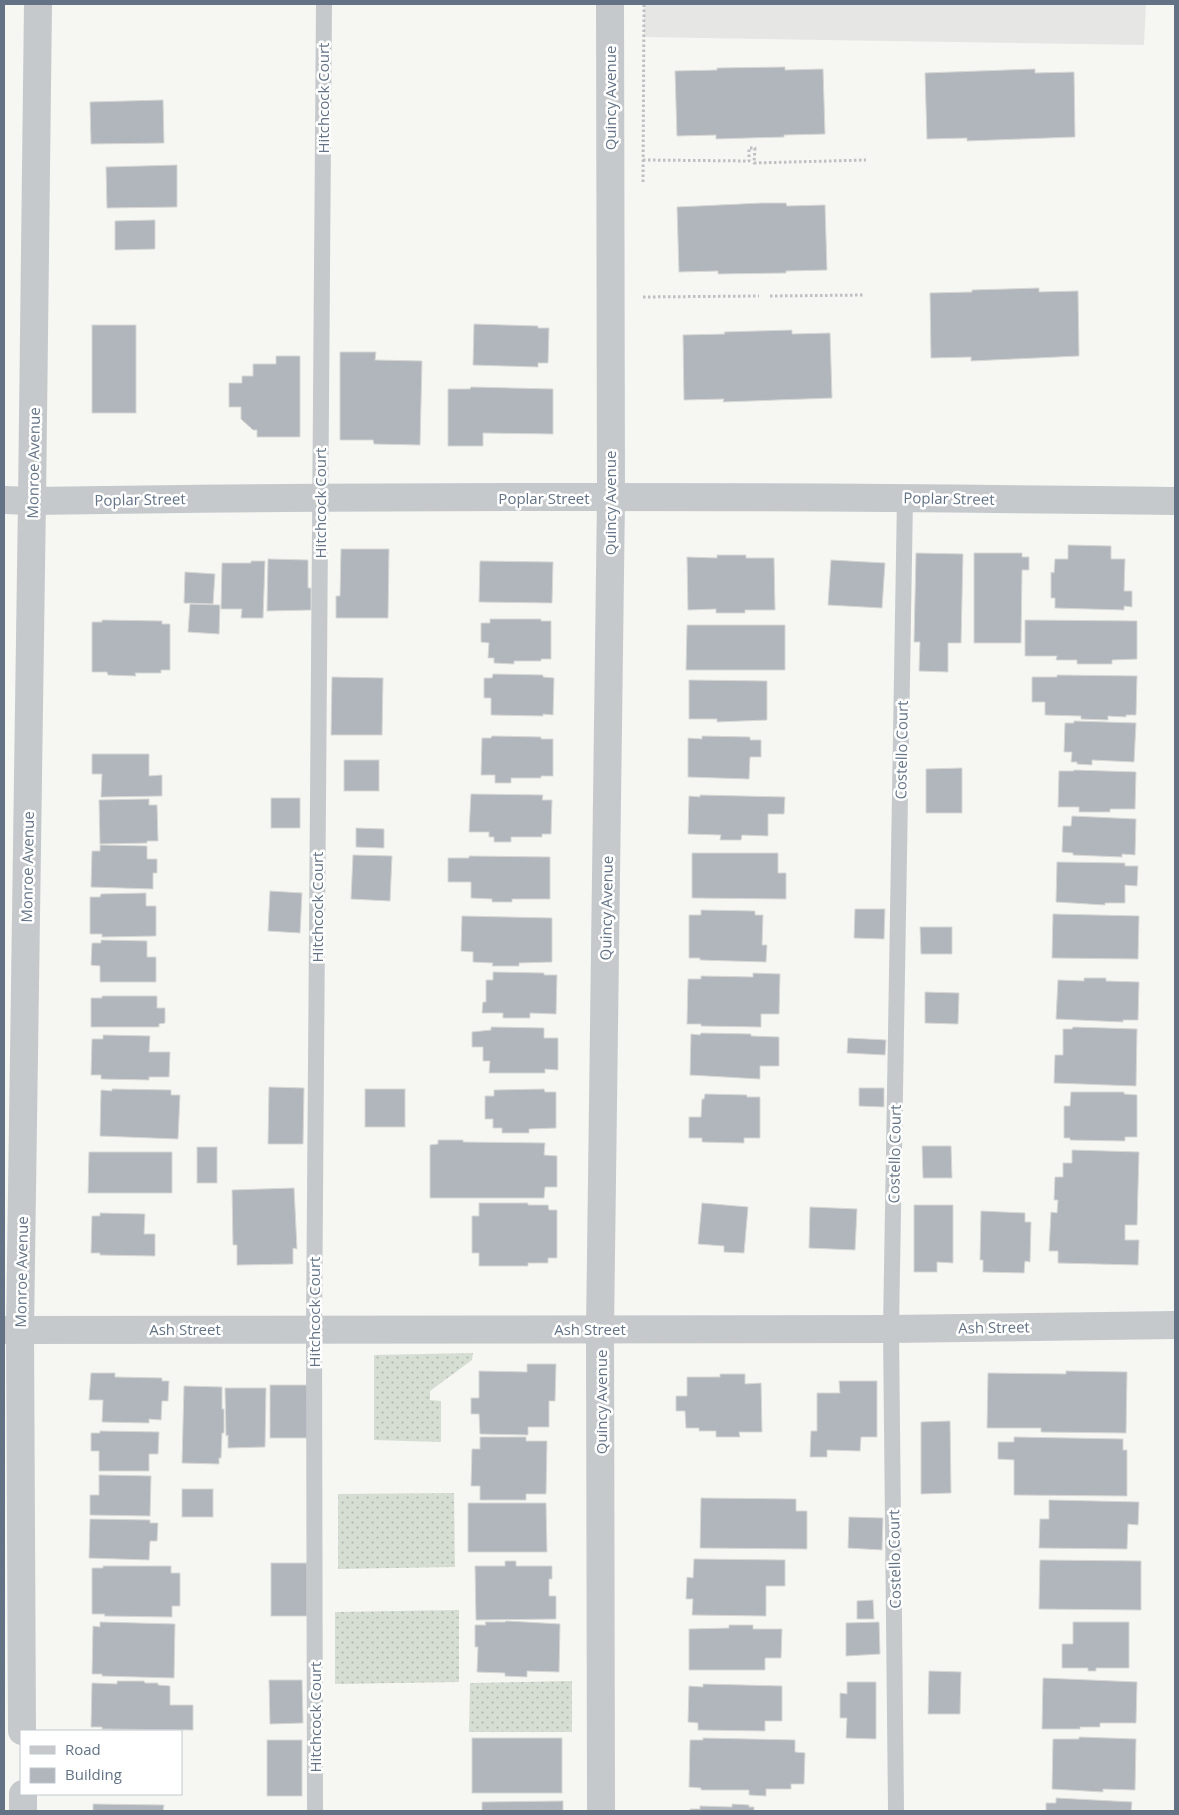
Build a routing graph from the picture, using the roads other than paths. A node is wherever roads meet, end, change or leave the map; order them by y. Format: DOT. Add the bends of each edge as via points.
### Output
graph roads {
  1 [pos="38,4"];
  2 [pos="324,4"];
  3 [pos="610,4"];
  4 [pos="320,497"];
  5 [pos="611,498"];
  6 [pos="904,498"];
  7 [pos="4,500"];
  8 [pos="32,501"];
  9 [pos="1175,501"];
  10 [pos="1175,1325"];
  11 [pos="314,1328"];
  12 [pos="891,1329"];
  13 [pos="12,1330"];
  14 [pos="600,1330"];
  15 [pos="22,1730"];
  16 [pos="23,1795"];
  17 [pos="23,1811"];
  18 [pos="315,1811"];
  19 [pos="601,1811"];
  20 [pos="896,1811"];
  1 -- 8 [label="street, Monroe Avenue"];
  2 -- 4 [label="lane, Hitchcock Court"];
  3 -- 5 [label="street, Quincy Avenue"];
  4 -- 5 [label="street, Poplar Street"];
  4 -- 8 [label="street, Poplar Street"];
  4 -- 11 [label="lane, Hitchcock Court"];
  5 -- 6 [label="street, Poplar Street"];
  5 -- 14 [label="street, Quincy Avenue"];
  6 -- 9 [label="street, Poplar Street"];
  6 -- 12 [label="lane, Costello Court"];
  7 -- 8 [label="street, Poplar Street"];
  8 -- 13 [label="street, Monroe Avenue"];
  10 -- 12 [label="street, Ash Street"];
  11 -- 13 [label="street, Ash Street"];
  11 -- 14 [label="street, Ash Street"];
  11 -- 18 [label="lane, Hitchcock Court"];
  12 -- 14 [label="street, Ash Street"];
  12 -- 20 [label="lane, Costello Court"];
  13 -- 15 [label="street, Monroe Avenue"];
  14 -- 19 [label="street, Quincy Avenue"];
  16 -- 17 [label="street"];
}
